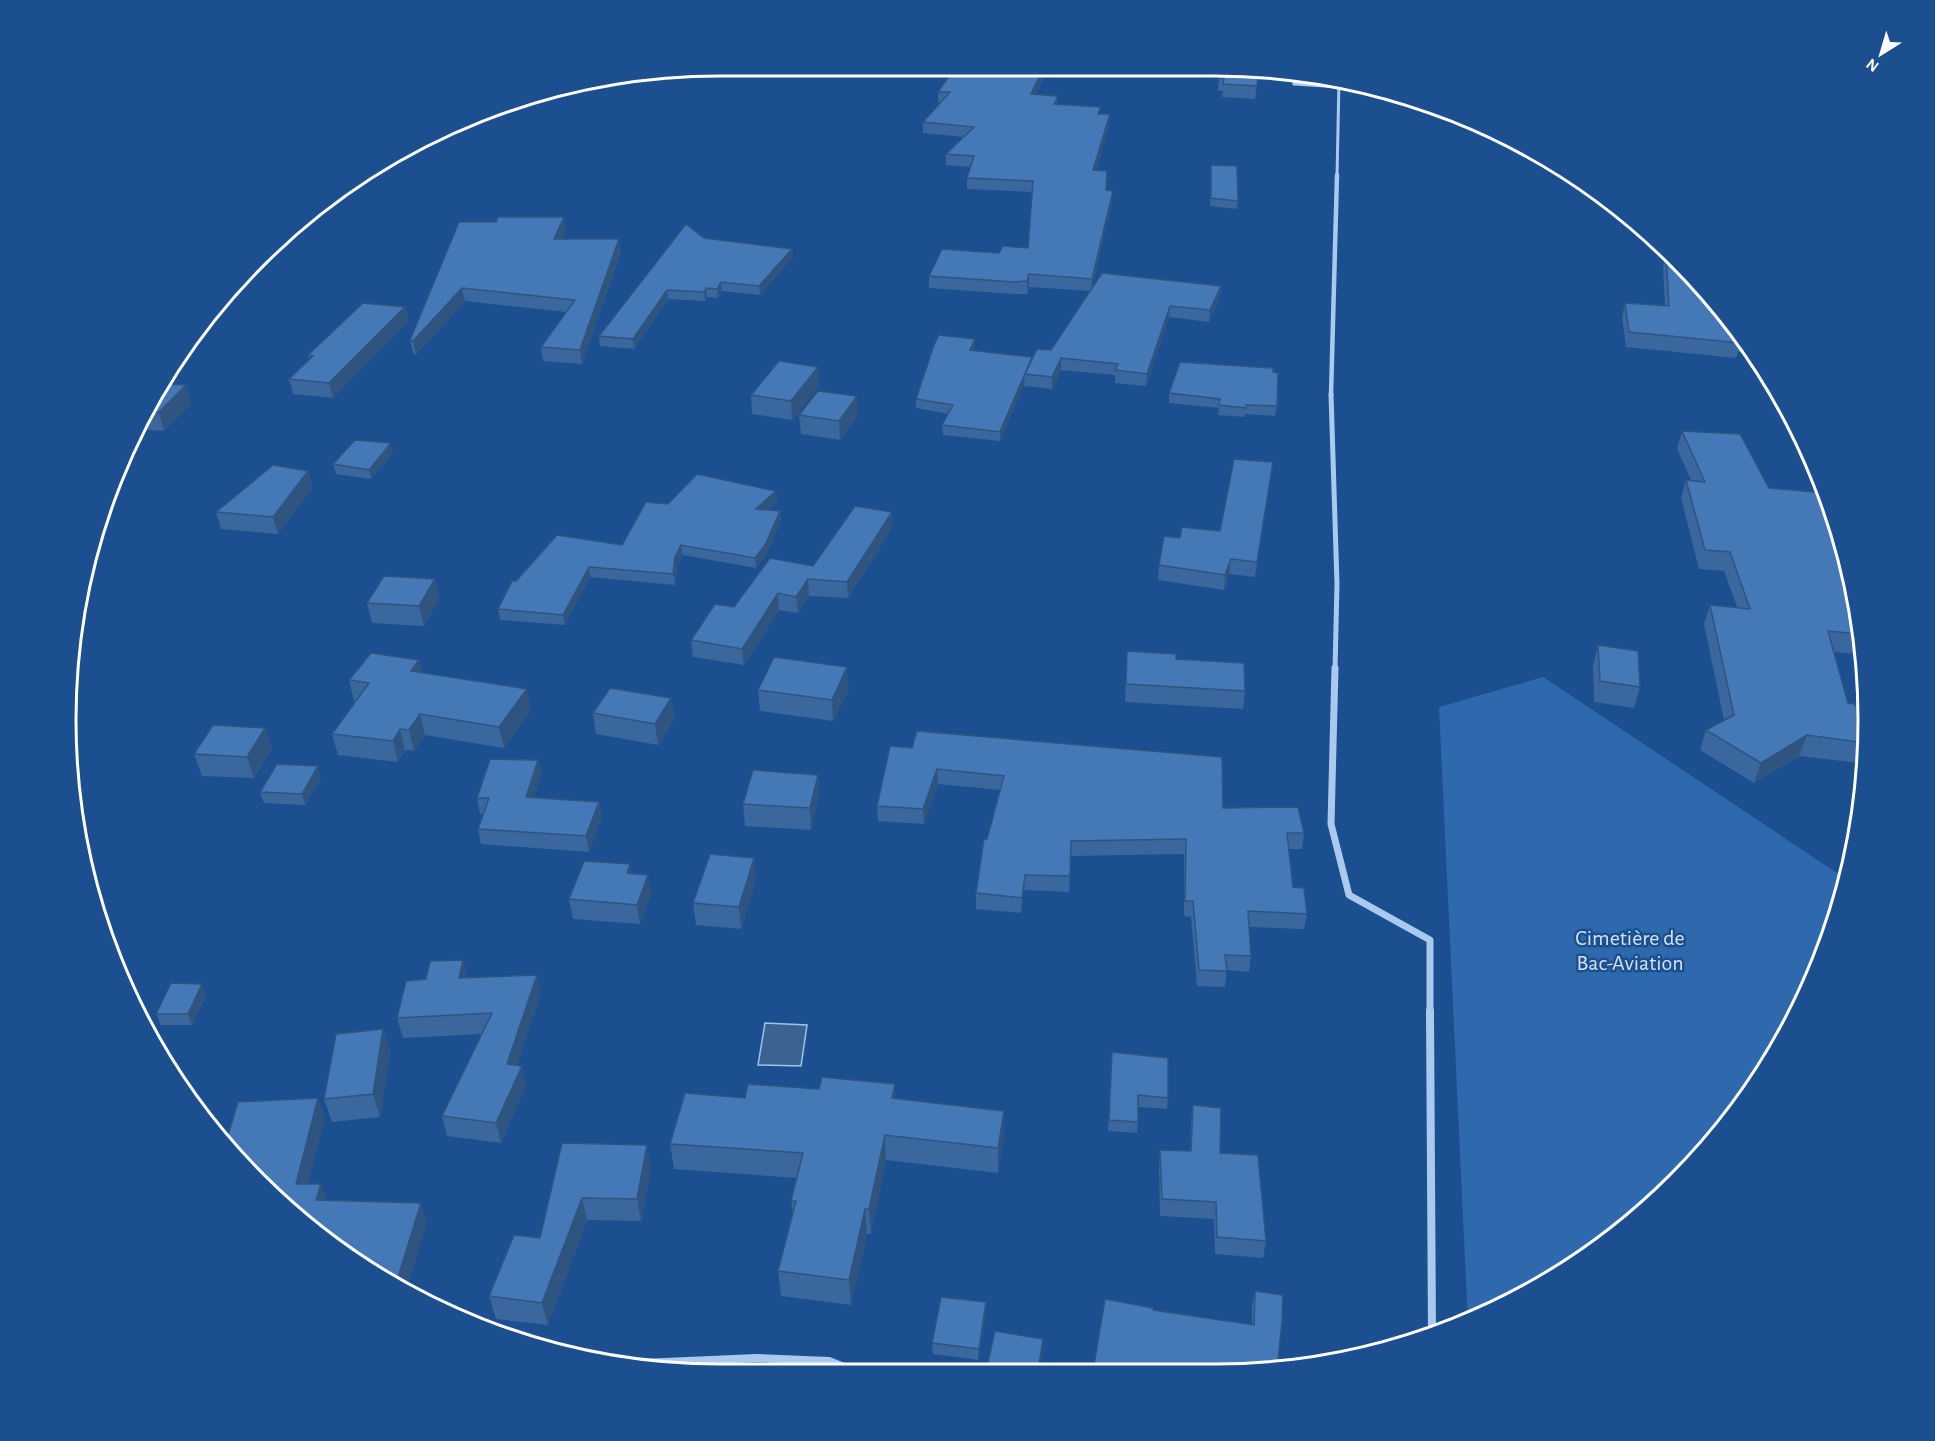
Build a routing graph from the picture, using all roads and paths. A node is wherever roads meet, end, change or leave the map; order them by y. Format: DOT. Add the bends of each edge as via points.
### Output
graph roads {
  1 [pos="1294,82"];
  2 [pos="1311,84"];
  3 [pos="1339,89"];
  4 [pos="1432,1326"];
  5 [pos="667,1362"];
  6 [pos="836,1364"];
  1 -- 2 [label="street"];
  3 -- 4 [label="street" via="1330,368 1337,584 1331,824 1349,895 1430,940"];
  5 -- 6 [label="street" via="757,1358"];
}
